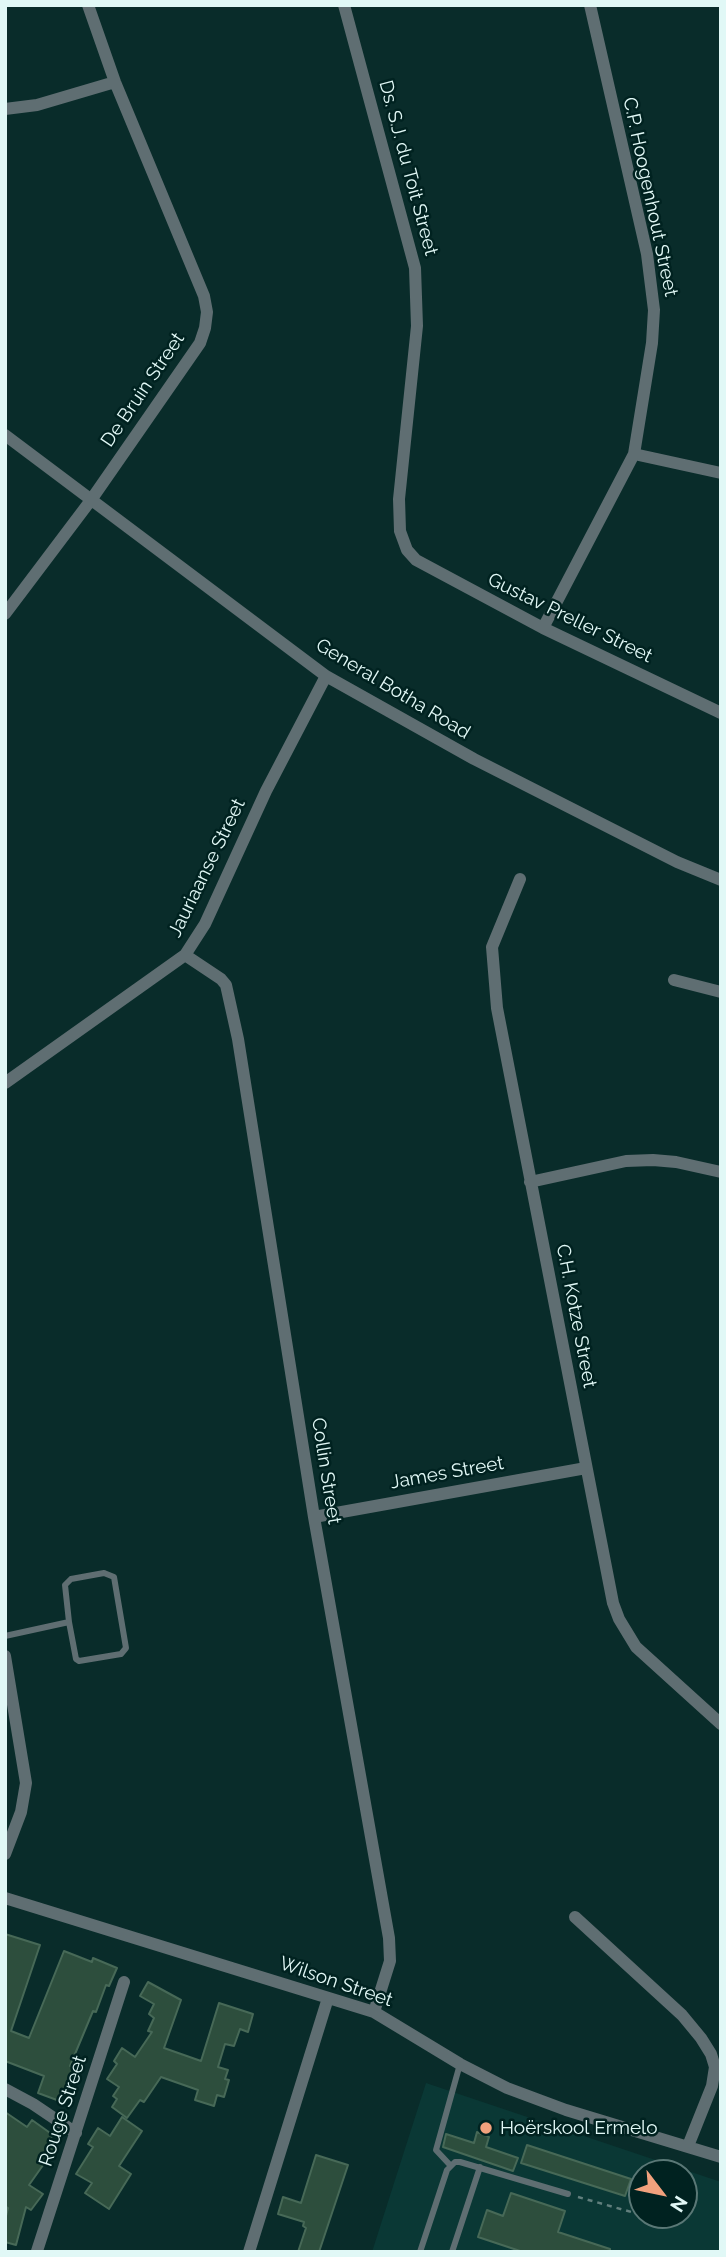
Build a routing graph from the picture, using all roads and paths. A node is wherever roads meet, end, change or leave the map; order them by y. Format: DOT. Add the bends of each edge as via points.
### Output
graph roads {
  1 [pos="88,5"];
  2 [pos="344,5"];
  3 [pos="590,5"];
  4 [pos="115,82"];
  5 [pos="5,109"];
  6 [pos="5,435"];
  7 [pos="634,454"];
  8 [pos="721,473"];
  9 [pos="91,500"];
  10 [pos="407,550"];
  11 [pos="5,614"];
  12 [pos="543,628"];
  13 [pos="326,676"];
  14 [pos="721,713"];
  15 [pos="520,879"];
  16 [pos="721,880"];
  17 [pos="185,955"];
  18 [pos="674,980"];
  19 [pos="721,992"];
  20 [pos="5,1083"];
  21 [pos="721,1172"];
  22 [pos="530,1182"];
  23 [pos="586,1468"];
  24 [pos="314,1517"];
  25 [pos="69,1622"];
  26 [pos="5,1636"];
  27 [pos="5,1656"];
  28 [pos="721,1724"];
  29 [pos="5,1854"];
  30 [pos="5,1898"];
  31 [pos="575,1917"];
  32 [pos="124,1982"];
  33 [pos="328,1998"];
  34 [pos="374,2012"];
  35 [pos="460,2064"];
  36 [pos="5,2089"];
  37 [pos="76,2133"];
  38 [pos="688,2146"];
  39 [pos="721,2157"];
  40 [pos="450,2165"];
  41 [pos="480,2167"];
  42 [pos="568,2194"];
  43 [pos="628,2211"];
  44 [pos="37,2251"];
  45 [pos="249,2252"];
  46 [pos="420,2252"];
  47 [pos="452,2252"];
  1 -- 4 [label="street, De Bruin Street"];
  2 -- 10 [label="street, Ds. S.J. du Toit Street" via="415,268 417,326 399,499 400,531"];
  3 -- 7 [label="street, C.P. Hoogenhout Street" via="646,254 654,310"];
  4 -- 5 [label="street" via="37,105"];
  4 -- 9 [label="street, De Bruin Street" via="207,312 200,343"];
  6 -- 9 [label="street, General Botha Road"];
  7 -- 8 [label="street"];
  7 -- 12 [label="street, C.P. Hoogenhout Street"];
  9 -- 11 [label="street, De Bruin Street"];
  9 -- 13 [label="street, General Botha Road"];
  10 -- 12 [label="street, Gustav Preller Street" via="416,560"];
  12 -- 14 [label="street, Gustav Preller Street"];
  13 -- 16 [label="street, General Botha Road" via="474,759"];
  13 -- 17 [label="street, Jauriaanse Street" via="205,924"];
  15 -- 22 [label="street, C.H. Kotze Street" via="494,939 492,968"];
  17 -- 20 [label="street, Jauriaanse Street"];
  17 -- 24 [label="street, Collin Street" via="221,979 230,995"];
  18 -- 19 [label="street"];
  21 -- 22 [label="street" via="676,1162 626,1161"];
  22 -- 23 [label="street, C.H. Kotze Street"];
  23 -- 24 [label="street, James Street"];
  23 -- 28 [label="street, C.H. Kotze Street" via="613,1603 623,1626 636,1647"];
  24 -- 34 [label="street, Collin Street" via="389,1938 390,1961"];
  25 -- 25 [label="lane" via="66,1582 104,1573 113,1576 125,1650 79,1661"];
  25 -- 26 [label="lane"];
  27 -- 29 [label="street" via="26,1783"];
  30 -- 33 [label="street, Wilson Street"];
  31 -- 38 [label="street" via="682,2015 711,2054 715,2067 712,2086"];
  32 -- 37 [label="street, Rouge Street"];
  33 -- 34 [label="street, Wilson Street"];
  33 -- 45 [label="street"];
  34 -- 35 [label="street, Wilson Street"];
  35 -- 38 [label="street, Wilson Street" via="530,2097"];
  35 -- 40 [label="lane" via="436,2150"];
  36 -- 37 [label="street"];
  37 -- 44 [label="street, Rouge Street"];
  38 -- 39 [label="street, Wilson Street"];
  40 -- 41 [label="lane" via="460,2162"];
  40 -- 46 [label="lane"];
  41 -- 42 [label="lane"];
  41 -- 47 [label="lane"];
  42 -- 43 [label="path"];
}
